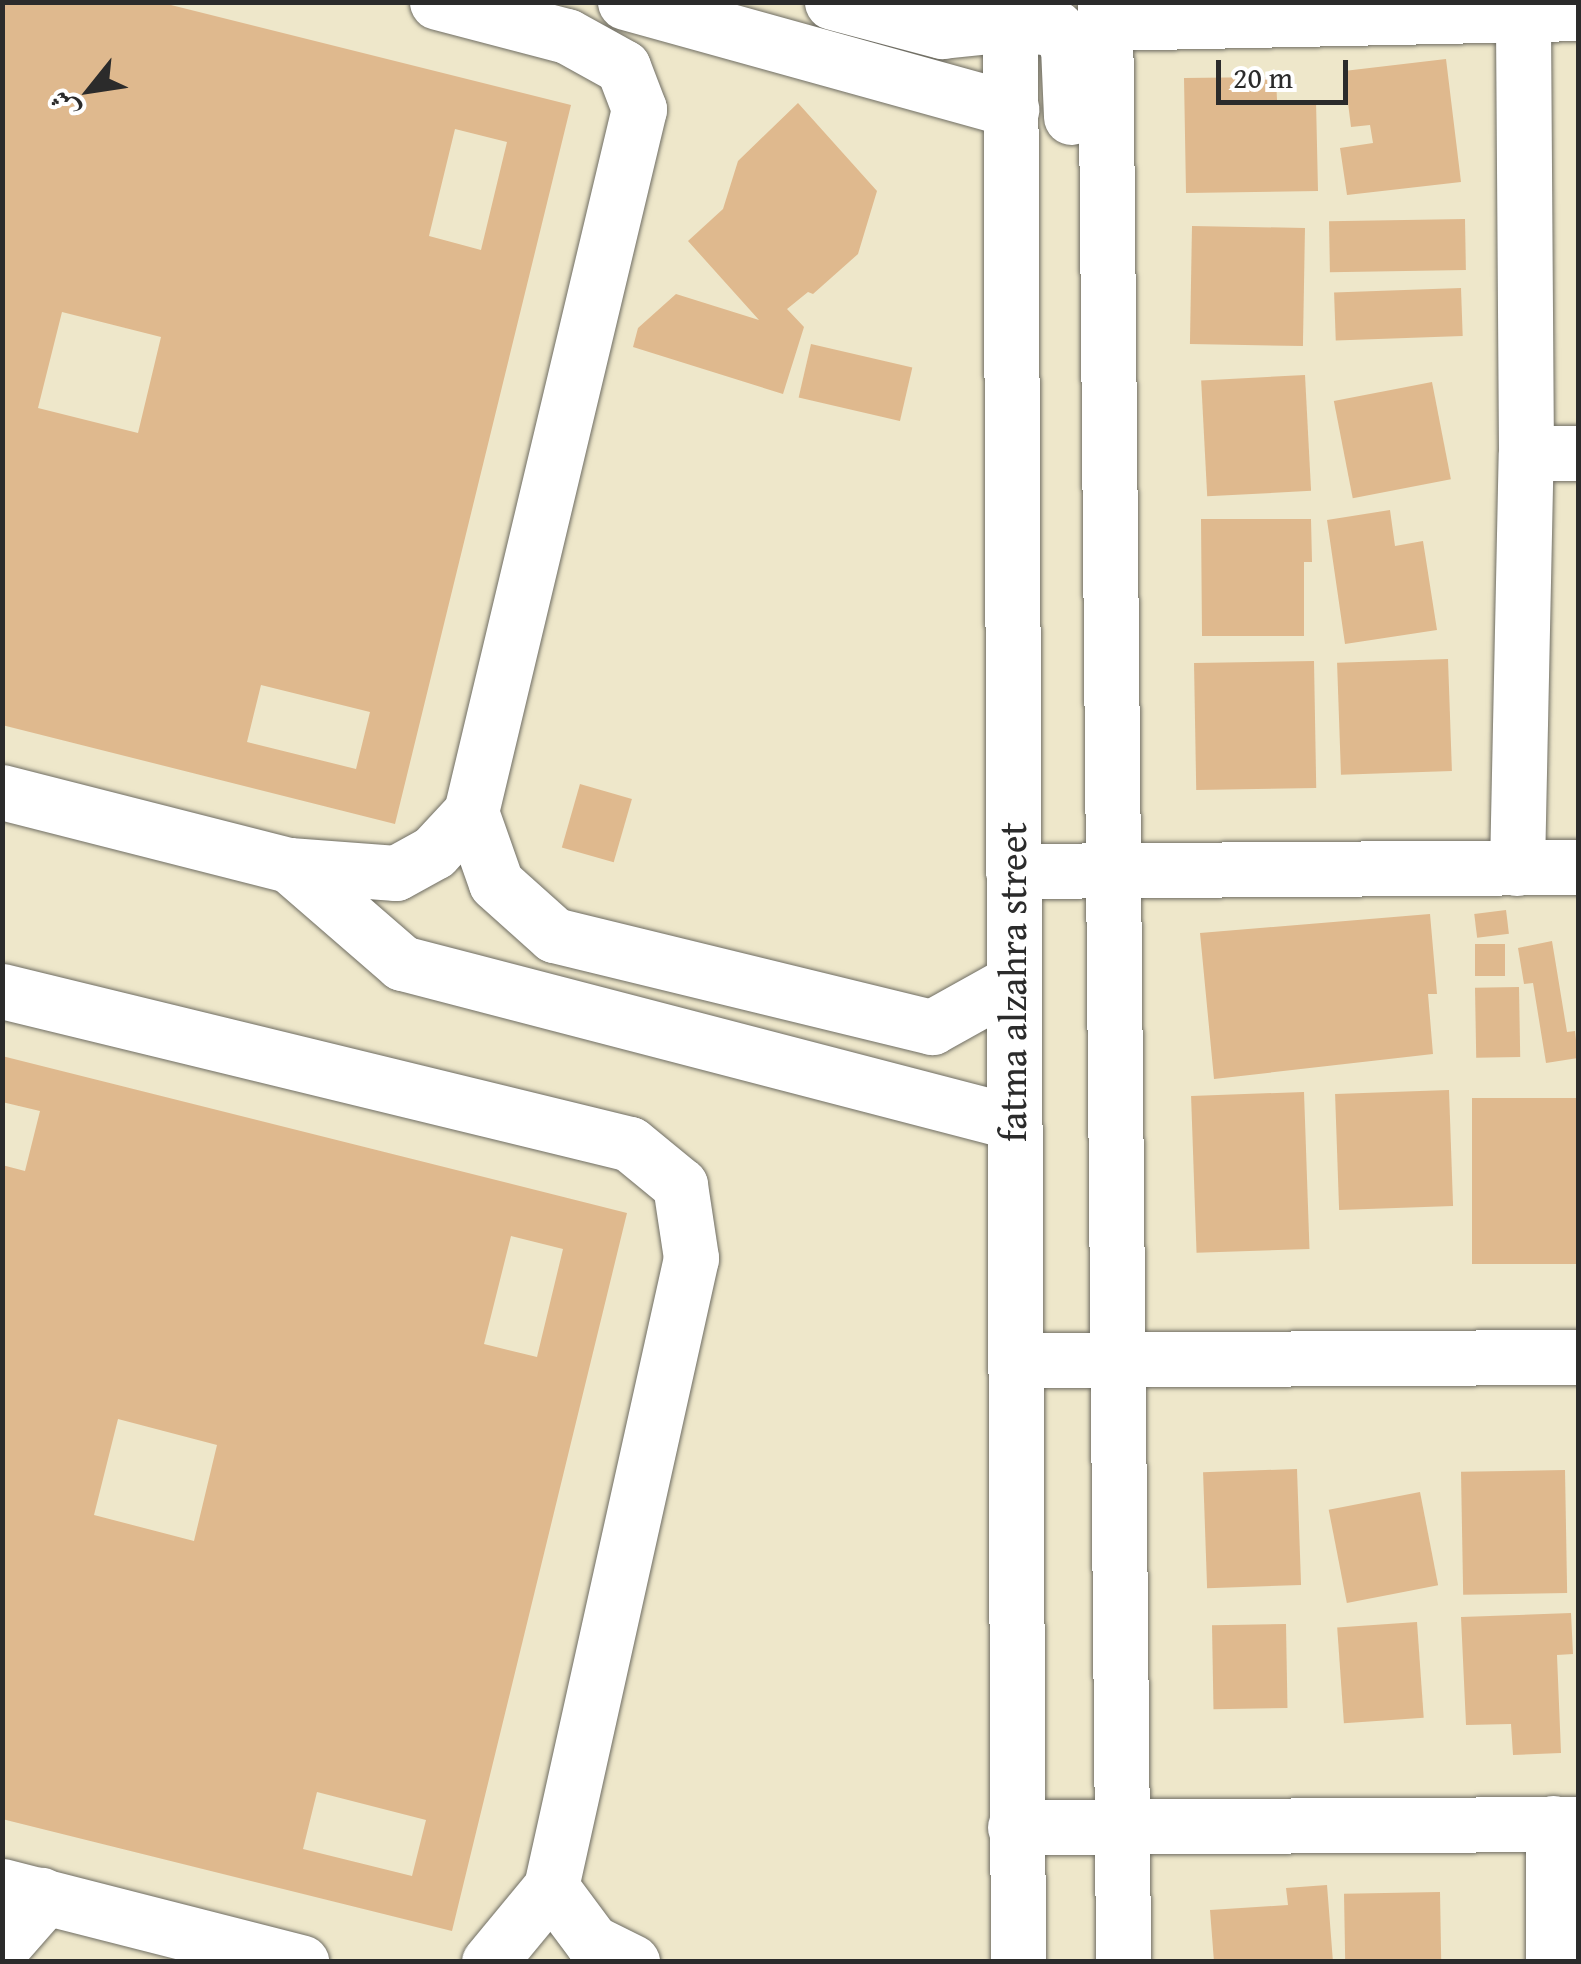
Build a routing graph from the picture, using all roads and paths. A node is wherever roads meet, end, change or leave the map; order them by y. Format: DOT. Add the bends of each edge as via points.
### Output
graph roads {
  1 [pos="437,2"];
  2 [pos="625,2"];
  3 [pos="832,2"];
  4 [pos="1523,8"];
  5 [pos="1010,13"];
  6 [pos="1105,13"];
  7 [pos="591,14"];
  8 [pos="1578,14"];
  9 [pos="1011,109"];
  10 [pos="1108,346"];
  11 [pos="1552,453"];
  12 [pos="2,792"];
  13 [pos="471,812"];
  14 [pos="289,865"];
  15 [pos="1578,867"];
  16 [pos="1517,868"];
  17 [pos="1113,870"];
  18 [pos="1012,872"];
  19 [pos="1014,982"];
  20 [pos="2,991"];
  21 [pos="1013,1122"];
  22 [pos="1578,1357"];
  23 [pos="1015,1360"];
  24 [pos="1117,1360"];
  25 [pos="1121,1824"];
  26 [pos="1566,1824"];
  27 [pos="1016,1827"];
  28 [pos="551,1887"];
  29 [pos="22,1891"];
  30 [pos="2,1946"];
  31 [pos="301,1962"];
  32 [pos="489,1962"];
  33 [pos="632,1962"];
  34 [pos="1018,1962"];
  35 [pos="1122,1962"];
  36 [pos="1553,1962"];
  1 -- 7 [label="street"];
  2 -- 9 [label="street"];
  3 -- 5 [label="street" via="942,31"];
  4 -- 6 [label="street"];
  4 -- 8 [label="street"];
  4 -- 11 [label="street"];
  5 -- 9 [label="street, fatma alzahra street"];
  5 -- 10 [label="street" via="1056,28 1068,48 1073,176"];
  6 -- 10 [label="street"];
  7 -- 13 [label="street" via="624,66 638,109"];
  9 -- 18 [label="street, fatma alzahra street"];
  10 -- 17 [label="street"];
  11 -- 16 [label="street"];
  12 -- 14 [label="street"];
  13 -- 14 [label="street" via="434,852 396,873"];
  13 -- 19 [label="street" via="496,883 554,935 932,1027"];
  14 -- 21 [label="street" via="402,963"];
  15 -- 16 [label="street"];
  16 -- 17 [label="street"];
  17 -- 18 [label="street"];
  17 -- 24 [label="street"];
  18 -- 19 [label="street, fatma alzahra street"];
  19 -- 21 [label="street, fatma alzahra street"];
  20 -- 28 [label="street" via="630,1144 680,1185 691,1258"];
  21 -- 23 [label="street, fatma alzahra street"];
  22 -- 24 [label="street"];
  23 -- 24 [label="street"];
  23 -- 27 [label="street, fatma alzahra street"];
  24 -- 25 [label="street"];
  25 -- 26 [label="street"];
  25 -- 27 [label="street"];
  25 -- 35 [label="street"];
  26 -- 36 [label="street"];
  27 -- 34 [label="street, fatma alzahra street"];
  28 -- 32 [label="street"];
  28 -- 33 [label="street" via="592,1942"];
  29 -- 30 [label="street" via="37,1907"];
  29 -- 31 [label="street"];
}
